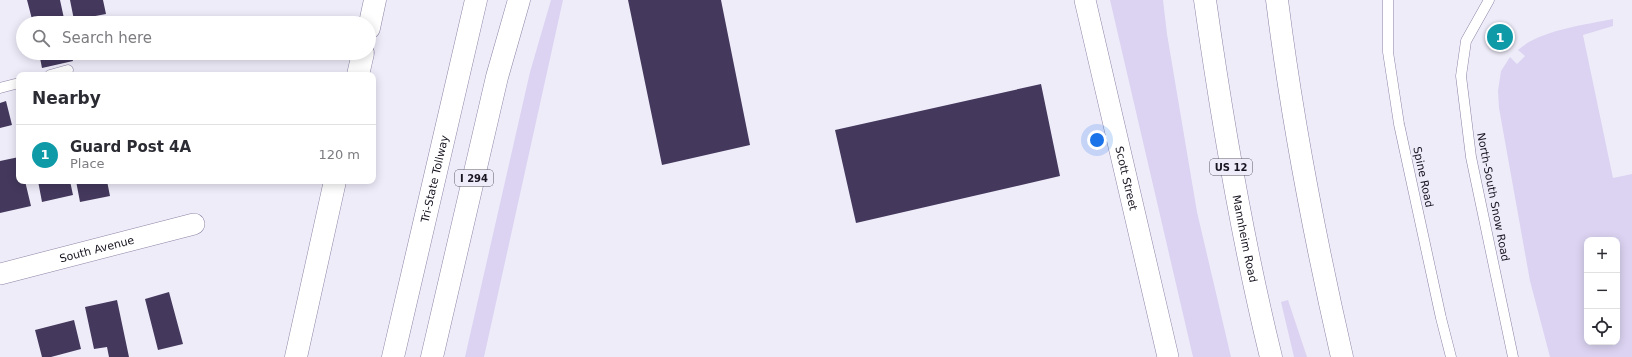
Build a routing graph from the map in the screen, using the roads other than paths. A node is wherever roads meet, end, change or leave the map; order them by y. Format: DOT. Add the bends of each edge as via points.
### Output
graph roads {
  1 [pos="375,0"];
  2 [pos="476,0"];
  3 [pos="518,0"];
  4 [pos="1085,0"];
  5 [pos="1205,0"];
  6 [pos="1277,0"];
  7 [pos="1388,0"];
  8 [pos="1489,0"];
  9 [pos="372,16"];
  10 [pos="361,60"];
  11 [pos="68,70"];
  12 [pos="61,72"];
  13 [pos="359,72"];
  14 [pos="16,84"];
  15 [pos="0,88"];
  16 [pos="334,184"];
  17 [pos="194,224"];
  18 [pos="0,274"];
  19 [pos="1265,333"];
  20 [pos="296,357"];
  21 [pos="393,357"];
  22 [pos="432,357"];
  23 [pos="1168,357"];
  24 [pos="1261,357"];
  25 [pos="1271,357"];
  26 [pos="1342,357"];
  27 [pos="1451,357"];
  28 [pos="1513,357"];
  1 -- 9 [label="main road"];
  2 -- 21 [label="main road, Tri-State Tollway"];
  3 -- 22 [label="main road, I 294" via="497,78"];
  4 -- 23 [label="street, Scott Street"];
  5 -- 19 [label="main road, Mannheim Road / US 12" via="1221,116"];
  6 -- 26 [label="main road" via="1312,220"];
  7 -- 27 [label="lane, Spine Road" via="1388,52 1399,124"];
  8 -- 28 [label="lane, North-South Snow Road" via="1466,41 1461,76 1471,157"];
  10 -- 13 [label="main road"];
  11 -- 12 [label="lane"];
  14 -- 15 [label="lane"];
  16 -- 20 [label="main road"];
  17 -- 18 [label="street, South Avenue"];
  19 -- 24 [label="main road"];
  19 -- 25 [label="main road, Mannheim Road / US 12"];
}
